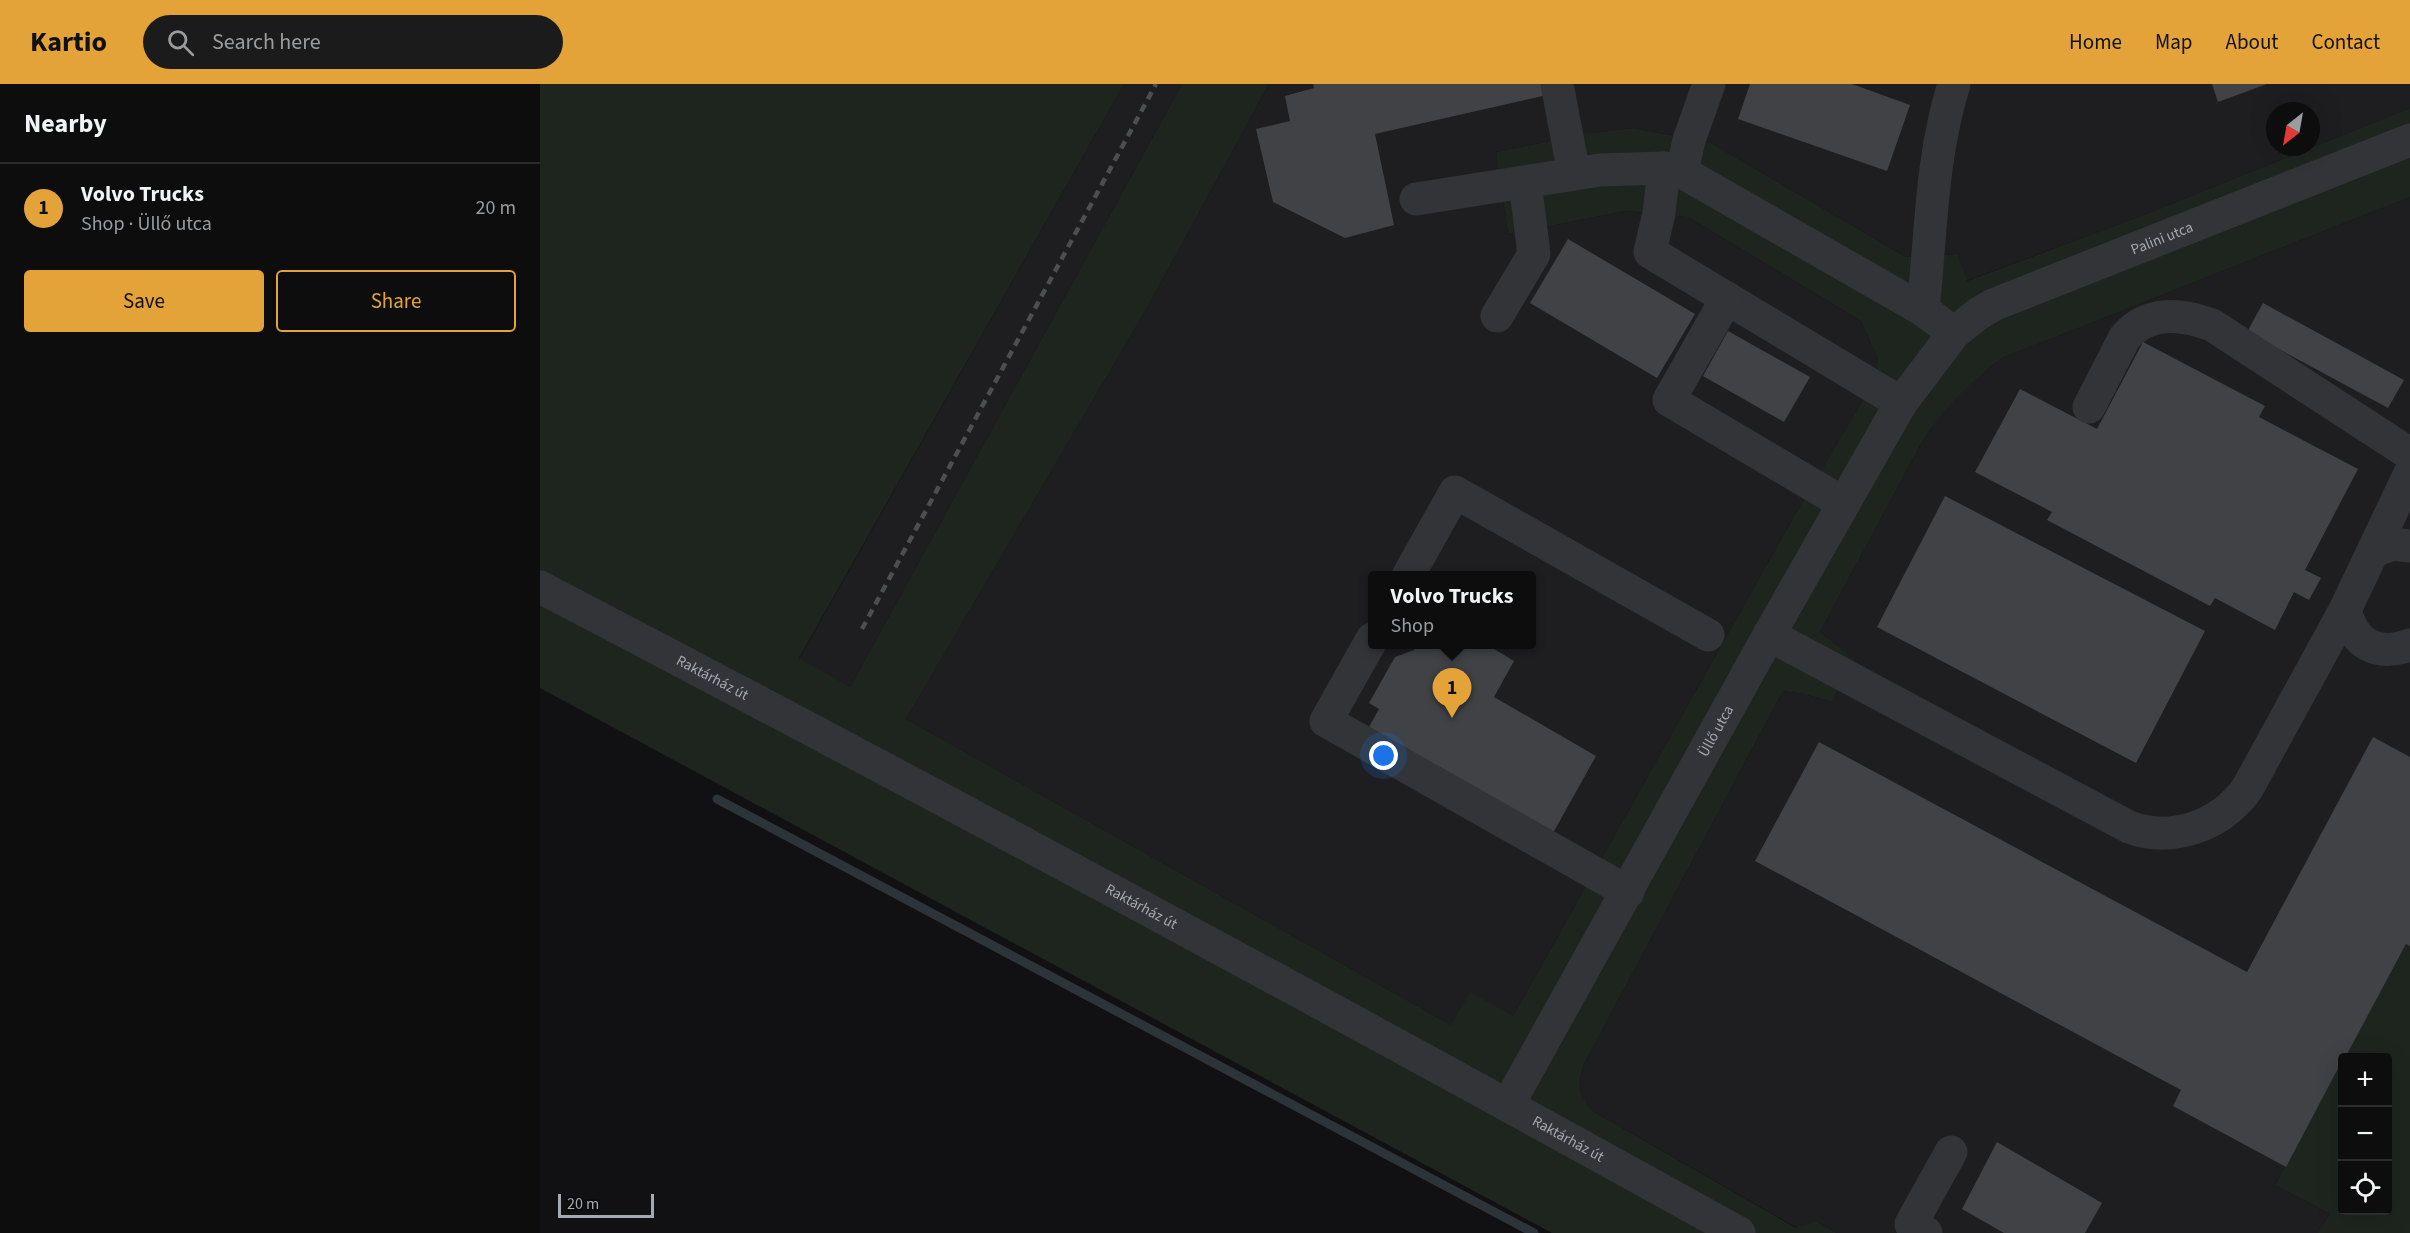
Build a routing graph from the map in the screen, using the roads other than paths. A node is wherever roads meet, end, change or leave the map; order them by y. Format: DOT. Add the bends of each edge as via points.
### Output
graph roads {
  1 [pos="1557,84"];
  2 [pos="1709,84"];
  3 [pos="1954,84"];
  4 [pos="2410,140"];
  5 [pos="1673,170"];
  6 [pos="1574,174"];
  7 [pos="1513,184"];
  8 [pos="1416,199"];
  9 [pos="1727,298"];
  10 [pos="1923,310"];
  11 [pos="1497,316"];
  12 [pos="1953,333"];
  13 [pos="1930,362"];
  14 [pos="1900,403"];
  15 [pos="2090,407"];
  16 [pos="2410,454"];
  17 [pos="2406,482"];
  18 [pos="1843,503"];
  19 [pos="2410,538"];
  20 [pos="2410,546"];
  21 [pos="2374,551"];
  22 [pos="1411,571"];
  23 [pos="540,587"];
  24 [pos="2345,610"];
  25 [pos="1708,635"];
  26 [pos="1769,635"];
  27 [pos="2410,645"];
  28 [pos="1368,646"];
  29 [pos="1628,892"];
  30 [pos="1508,1105"];
  31 [pos="1951,1152"];
  32 [pos="1739,1233"];
  33 [pos="1926,1233"];
  1 -- 6 [label="street"];
  2 -- 5 [label="street" via="1689,140"];
  3 -- 10 [label="street" via="1932,198"];
  4 -- 12 [label="street, Palini utca" via="1993,305"];
  5 -- 6 [label="street"];
  5 -- 9 [label="street" via="1650,252"];
  5 -- 10 [label="street"];
  6 -- 7 [label="street"];
  7 -- 8 [label="street"];
  7 -- 11 [label="street" via="1534,254"];
  9 -- 14 [label="street"];
  9 -- 18 [label="street" via="1669,400"];
  10 -- 12 [label="street"];
  12 -- 13 [label="street, Palini utca"];
  13 -- 14 [label="street, Üllő utca"];
  14 -- 18 [label="street, Üllő utca"];
  15 -- 16 [label="street" via="2132,329 2152,319 2175,315 2212,325"];
  17 -- 19 [label="street" via="2406,530"];
  17 -- 21 [label="street"];
  18 -- 26 [label="street, Üllő utca"];
  20 -- 21 [label="street" via="2392,544"];
  21 -- 24 [label="street"];
  22 -- 25 [label="street" via="1455,492"];
  23 -- 30 [label="street, Raktárház út" via="824,735"];
  24 -- 26 [label="street" via="2235,806 2194,828 2166,833 2129,827"];
  24 -- 27 [label="street" via="2351,628 2375,648 2389,650"];
  26 -- 29 [label="street, Üllő utca"];
  28 -- 29 [label="street" via="1326,721"];
  29 -- 30 [label="street, Üllő utca"];
  30 -- 32 [label="street, Raktárház út"];
  31 -- 33 [label="street" via="1911,1224"];
}
